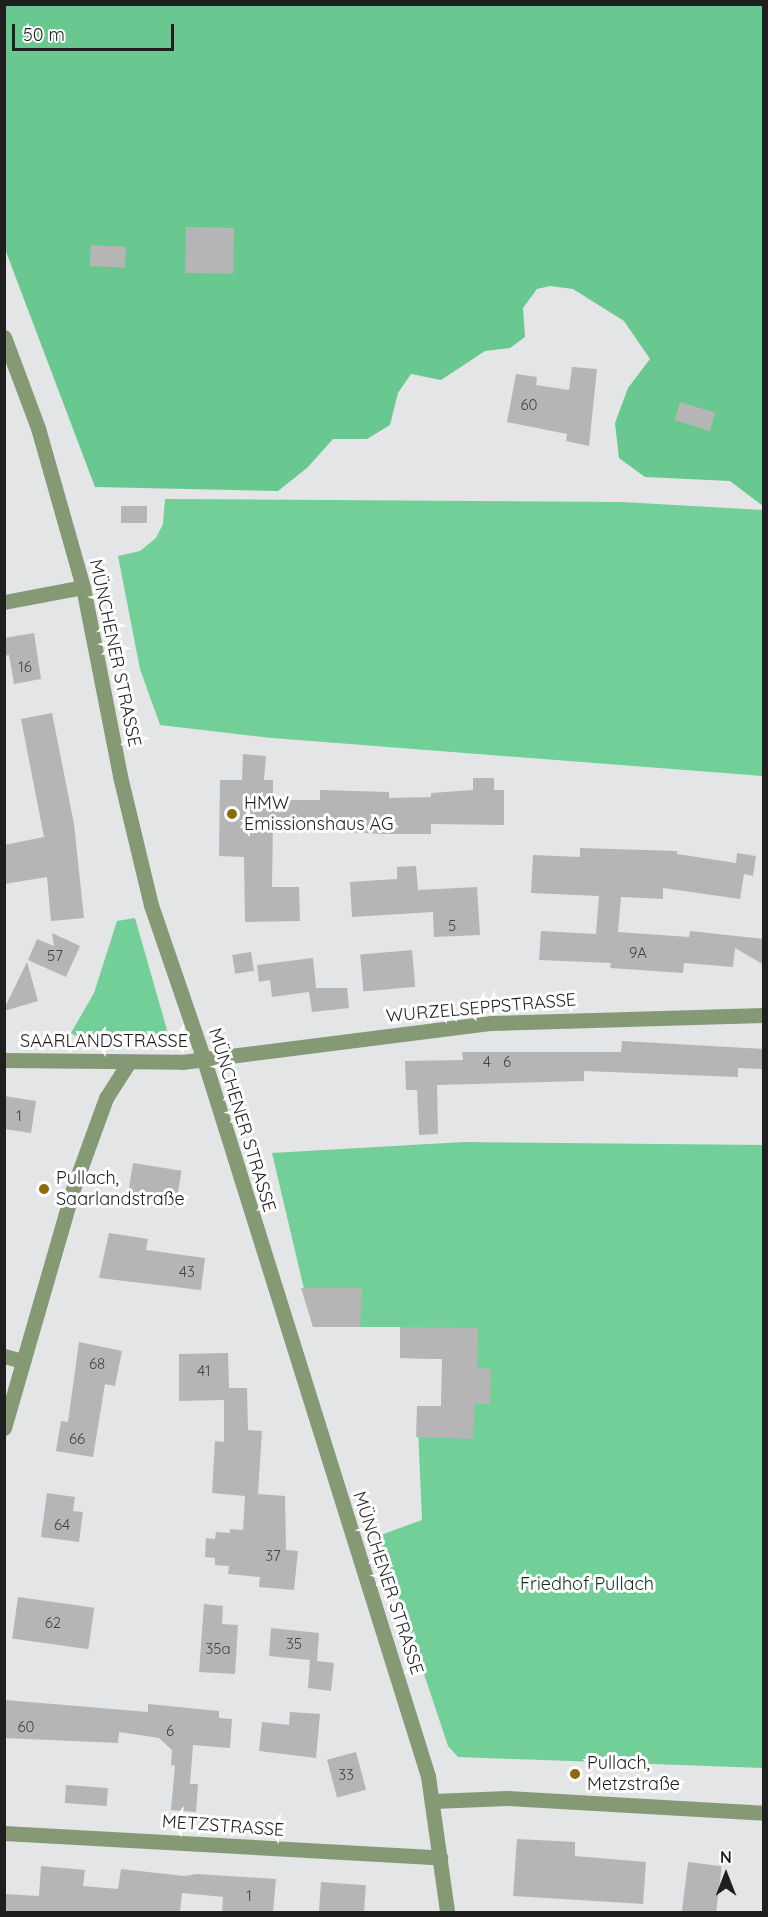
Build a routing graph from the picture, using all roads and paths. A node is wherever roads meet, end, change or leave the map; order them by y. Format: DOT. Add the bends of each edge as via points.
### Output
graph roads {
  1 [pos="4,337"];
  2 [pos="83,587"];
  3 [pos="4,602"];
  4 [pos="764,1015"];
  5 [pos="4,1060"];
  6 [pos="204,1060"];
  7 [pos="129,1062"];
  8 [pos="4,1356"];
  9 [pos="23,1361"];
  10 [pos="4,1428"];
  11 [pos="434,1801"];
  12 [pos="764,1813"];
  13 [pos="4,1833"];
  14 [pos="440,1857"];
  15 [pos="447,1912"];
  1 -- 2 [label="street, MÜNCHENER STRASSE" via="38,428"];
  2 -- 3 [label="street"];
  2 -- 6 [label="street, MÜNCHENER STRASSE" via="138,857"];
  4 -- 6 [label="street, WURZELSEPPSTRASSE" via="492,1023"];
  5 -- 7 [label="street, SAARLANDSTRASSE"];
  6 -- 7 [label="street, SAARLANDSTRASSE"];
  6 -- 11 [label="street, MÜNCHENER STRASSE"];
  7 -- 9 [label="street" via="106,1098 74,1186"];
  8 -- 9 [label="street"];
  9 -- 10 [label="street"];
  11 -- 12 [label="street" via="507,1798"];
  11 -- 14 [label="street, MÜNCHENER STRASSE"];
  13 -- 14 [label="street, METZSTRASSE"];
  14 -- 15 [label="street, MÜNCHENER STRASSE"];
}
